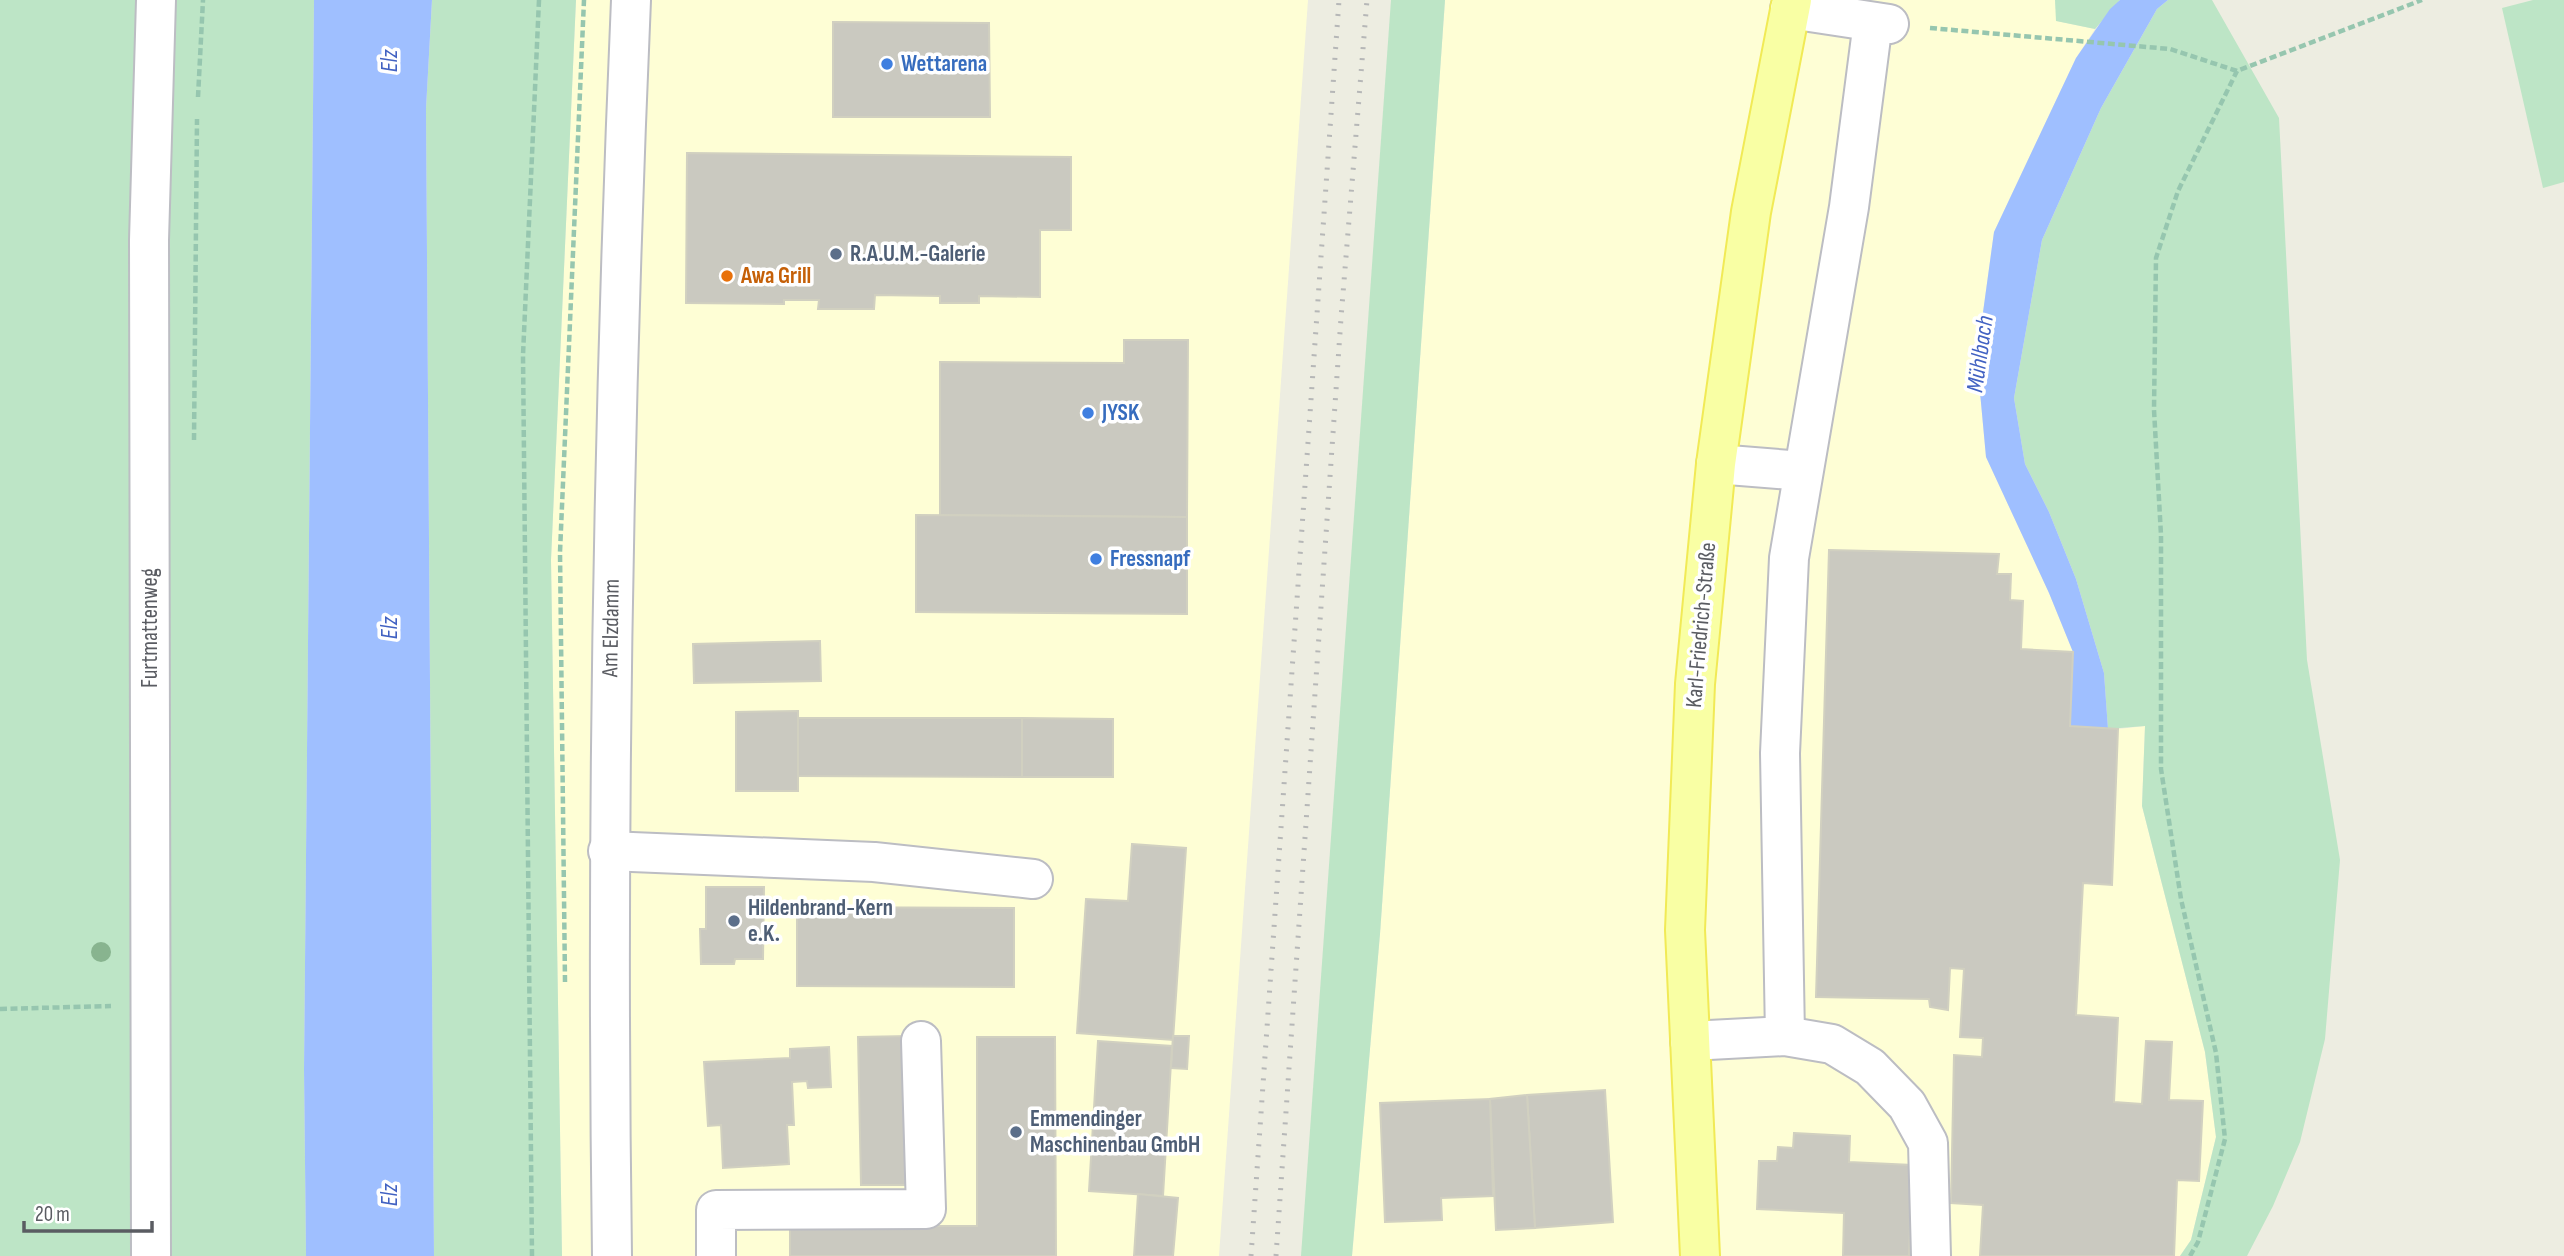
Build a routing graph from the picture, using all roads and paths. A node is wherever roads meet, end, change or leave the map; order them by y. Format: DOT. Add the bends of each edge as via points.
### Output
graph roads {
  1 [pos="156,0"];
  2 [pos="203,0"];
  3 [pos="539,0"];
  4 [pos="631,0"];
  5 [pos="2422,0"];
  6 [pos="1791,5"];
  7 [pos="1881,23"];
  8 [pos="2237,71"];
  9 [pos="194,447"];
  10 [pos="1716,464"];
  11 [pos="1804,471"];
  12 [pos="608,850"];
  13 [pos="1033,879"];
  14 [pos="151,1005"];
  15 [pos="0,1009"];
  16 [pos="1785,1036"];
  17 [pos="921,1041"];
  18 [pos="1690,1041"];
  19 [pos="151,1256"];
  20 [pos="532,1256"];
  21 [pos="612,1256"];
  22 [pos="716,1256"];
  23 [pos="1700,1256"];
  24 [pos="1931,1256"];
  25 [pos="2190,1256"];
  1 -- 14 [label="street, Furtmattenweg" via="149,240"];
  2 -- 9 [label="path" via="197,106"];
  3 -- 20 [label="path" via="523,355"];
  4 -- 12 [label="street, Am Elzdamm" via="617,374"];
  5 -- 8 [label="path"];
  6 -- 7 [label="street"];
  6 -- 10 [label="main road, Karl-Friedrich-Straße" via="1751,212"];
  7 -- 8 [label="path" via="2170,49"];
  7 -- 11 [label="street"];
  8 -- 25 [label="path" via="2178,191 2156,258 2161,769 2181,899 2216,1053 2225,1139 2198,1242"];
  10 -- 11 [label="street"];
  10 -- 18 [label="main road, Karl-Friedrich-Straße" via="1688,808 1685,930"];
  11 -- 16 [label="street" via="1788,558 1780,753"];
  12 -- 13 [label="street" via="874,862"];
  12 -- 21 [label="street, Am Elzdamm"];
  14 -- 15 [label="path"];
  14 -- 19 [label="street, Furtmattenweg"];
  16 -- 18 [label="street"];
  16 -- 24 [label="street" via="1832,1044 1870,1068 1907,1105 1928,1143"];
  17 -- 22 [label="street" via="926,1209 716,1210"];
  18 -- 23 [label="main road, Karl-Friedrich-Straße"];
}
